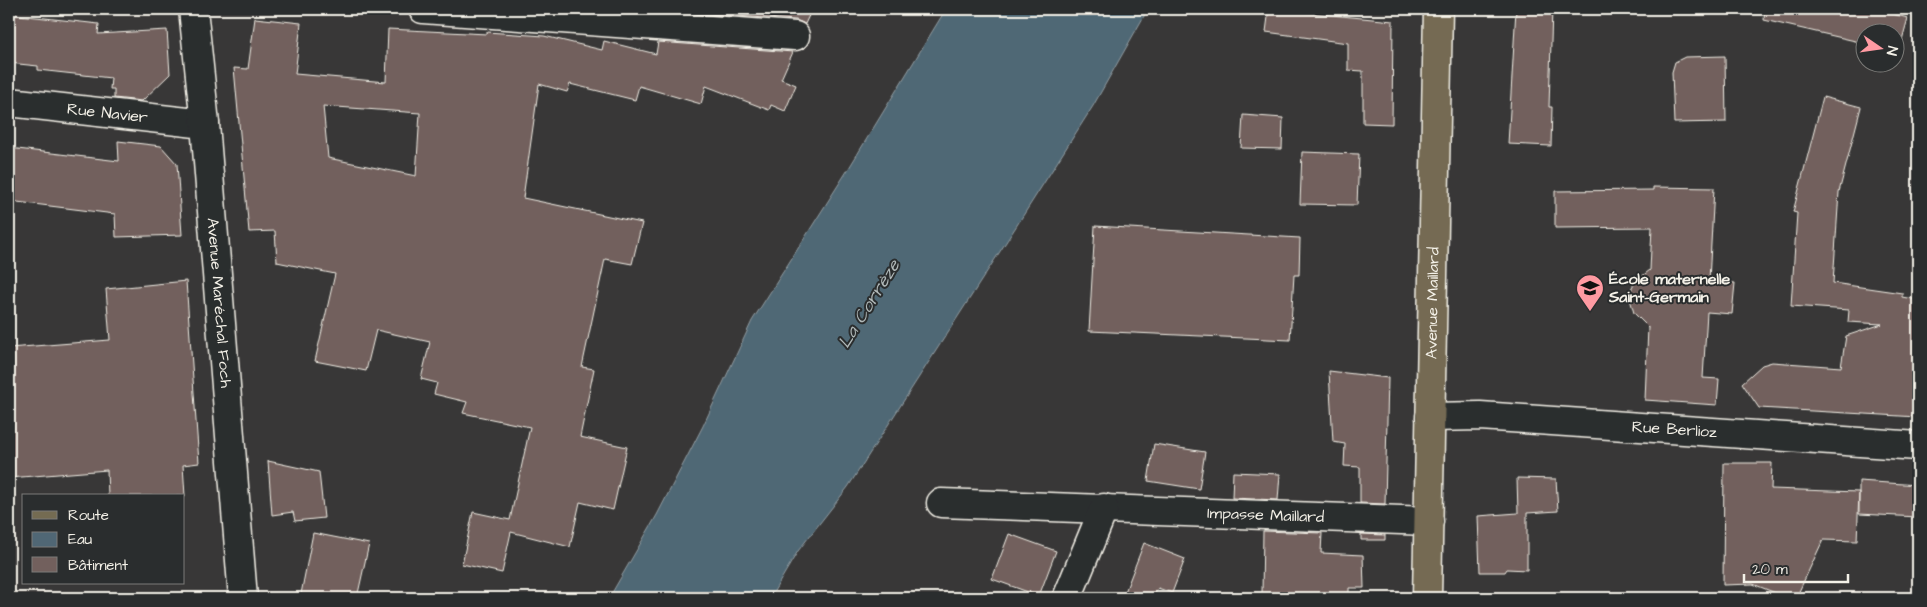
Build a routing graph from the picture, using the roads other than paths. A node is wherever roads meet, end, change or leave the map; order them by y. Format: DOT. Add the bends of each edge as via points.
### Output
graph roads {
  1 [pos="193,9"];
  2 [pos="423,9"];
  3 [pos="1438,9"];
  4 [pos="794,36"];
  5 [pos="9,102"];
  6 [pos="205,124"];
  7 [pos="1430,417"];
  8 [pos="1918,446"];
  9 [pos="941,503"];
  10 [pos="1104,508"];
  11 [pos="1429,520"];
  12 [pos="243,598"];
  13 [pos="1067,598"];
  14 [pos="1428,598"];
  1 -- 6 [label="street, Avenue Maréchal Foch"];
  2 -- 4 [label="street"];
  3 -- 7 [label="main road, Avenue Maillard"];
  5 -- 6 [label="street, Rue Navier"];
  6 -- 12 [label="street, Avenue Maréchal Foch"];
  7 -- 8 [label="street, Rue Berlioz" via="1480,416"];
  7 -- 11 [label="main road, Avenue Maillard"];
  9 -- 10 [label="street, Impasse Maillard"];
  10 -- 11 [label="street, Impasse Maillard"];
  10 -- 13 [label="street"];
  11 -- 14 [label="main road, Avenue Maillard"];
}
